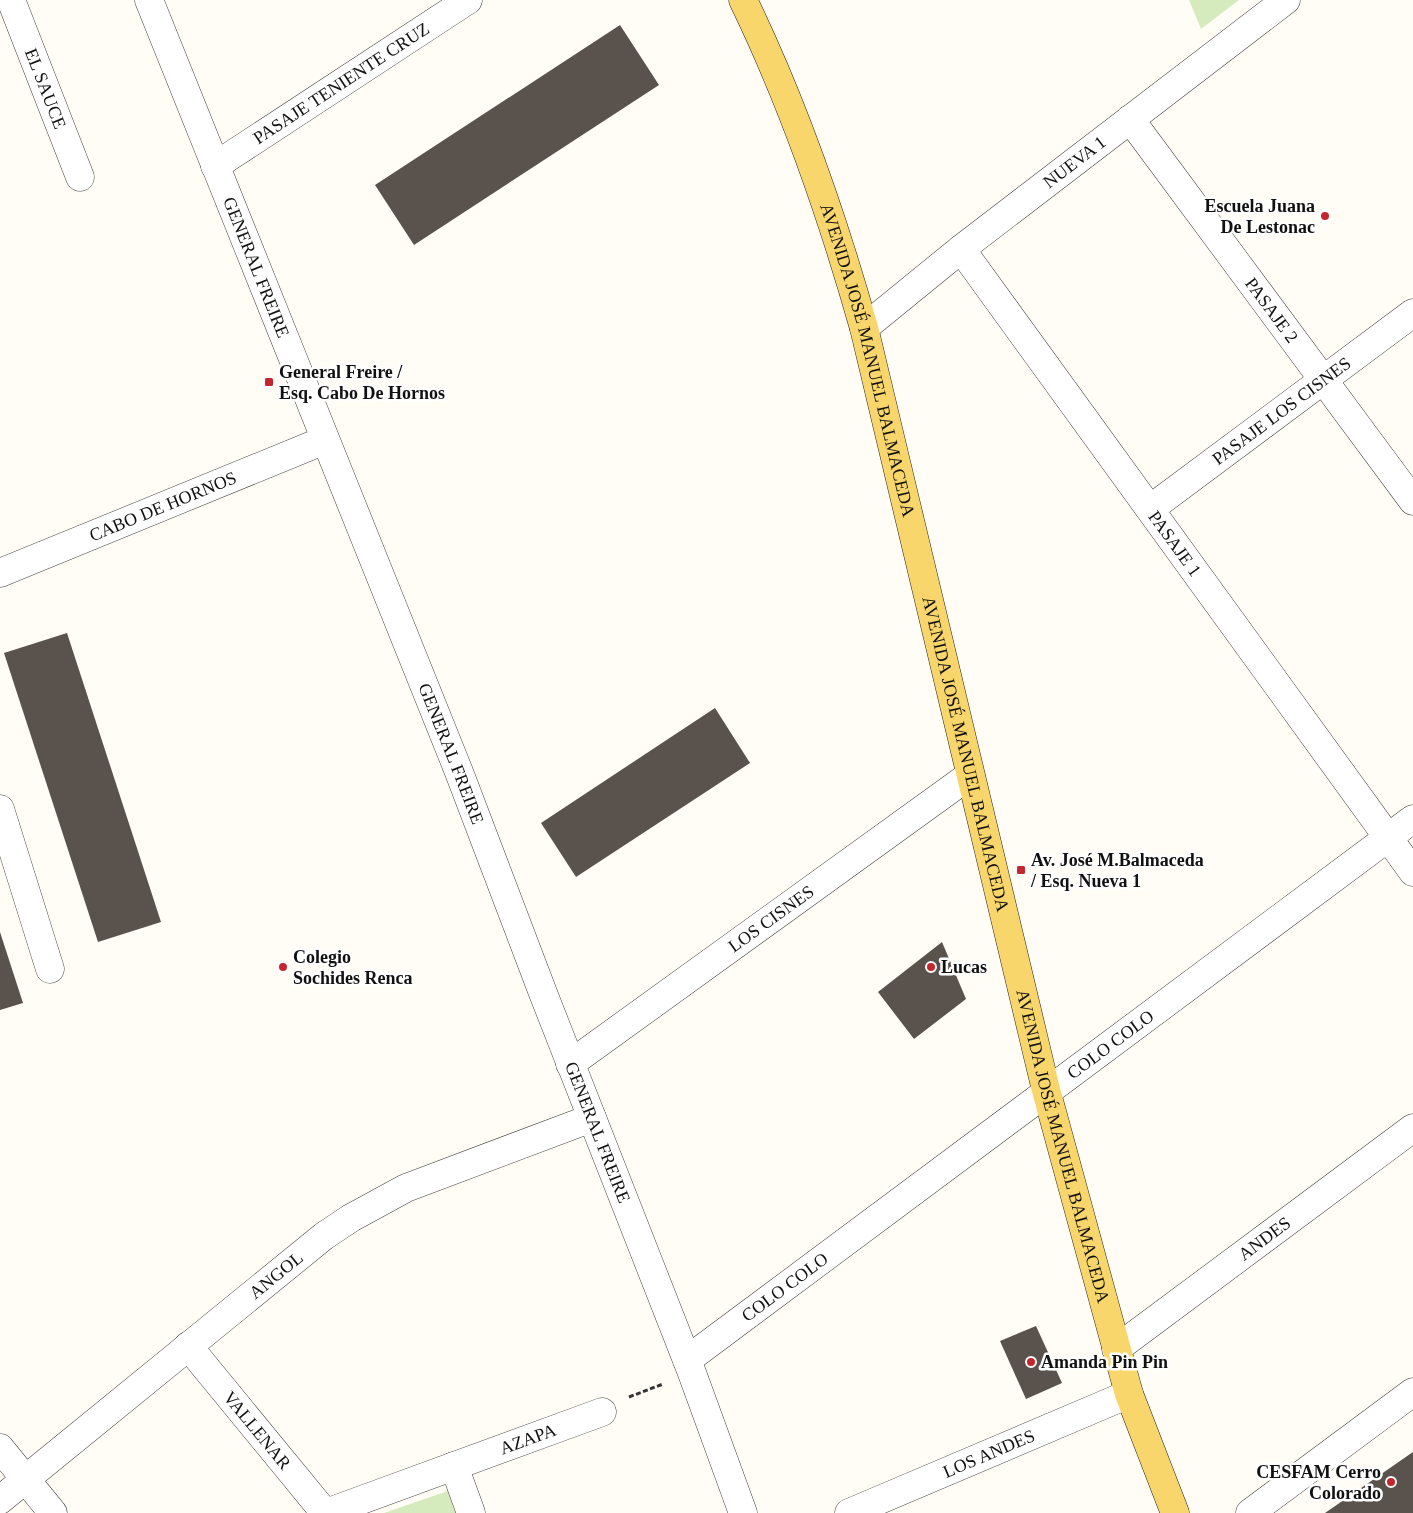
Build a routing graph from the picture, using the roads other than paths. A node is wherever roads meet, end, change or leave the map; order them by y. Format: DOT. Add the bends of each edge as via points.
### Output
graph roads {
  1 [pos="11,0"];
  2 [pos="149,0"];
  3 [pos="468,0"];
  4 [pos="743,0"];
  5 [pos="1286,0"];
  6 [pos="1130,119"];
  7 [pos="215,166"];
  8 [pos="80,177"];
  9 [pos="961,249"];
  10 [pos="1413,313"];
  11 [pos="864,328"];
  12 [pos="1323,380"];
  13 [pos="325,440"];
  14 [pos="1413,501"];
  15 [pos="1150,509"];
  16 [pos="0,573"];
  17 [pos="970,774"];
  18 [pos="0,809"];
  19 [pos="1413,819"];
  20 [pos="1388,838"];
  21 [pos="1413,872"];
  22 [pos="50,969"];
  23 [pos="570,1064"];
  24 [pos="1046,1090"];
  25 [pos="592,1118"];
  26 [pos="1413,1128"];
  27 [pos="188,1346"];
  28 [pos="1116,1349"];
  29 [pos="690,1366"];
  30 [pos="1413,1392"];
  31 [pos="1129,1394"];
  32 [pos="602,1412"];
  33 [pos="0,1448"];
  34 [pos="454,1466"];
  35 [pos="25,1479"];
  36 [pos="0,1500"];
  37 [pos="53,1513"];
  38 [pos="326,1513"];
  39 [pos="470,1513"];
  40 [pos="743,1513"];
  41 [pos="849,1513"];
  42 [pos="1175,1513"];
  43 [pos="1250,1513"];
  1 -- 8 [label="street, EL SAUCE"];
  2 -- 7 [label="street, GENERAL FREIRE"];
  3 -- 7 [label="street, PASAJE TENIENTE CRUZ"];
  4 -- 11 [label="main road, AVENIDA JOSÉ MANUEL BALMACEDA" via="793,113 822,190"];
  5 -- 6 [label="street, NUEVA 1"];
  6 -- 9 [label="street, NUEVA 1"];
  6 -- 12 [label="street, PASAJE 2"];
  7 -- 13 [label="street, GENERAL FREIRE"];
  9 -- 11 [label="street, NUEVA 1"];
  9 -- 15 [label="street, PASAJE 1"];
  10 -- 12 [label="street, PASAJE LOS CISNES"];
  11 -- 17 [label="main road, AVENIDA JOSÉ MANUEL BALMACEDA"];
  12 -- 14 [label="street, PASAJE 2"];
  12 -- 15 [label="street, PASAJE LOS CISNES"];
  13 -- 16 [label="street, CABO DE HORNOS"];
  13 -- 23 [label="street, GENERAL FREIRE"];
  15 -- 20 [label="street, PASAJE 1"];
  17 -- 23 [label="street, LOS CISNES"];
  17 -- 24 [label="main road, AVENIDA JOSÉ MANUEL BALMACEDA"];
  18 -- 22 [label="street"];
  19 -- 20 [label="street, COLO COLO"];
  20 -- 21 [label="street, PASAJE 1"];
  20 -- 24 [label="street, COLO COLO"];
  23 -- 25 [label="street, GENERAL FREIRE"];
  24 -- 28 [label="main road, AVENIDA JOSÉ MANUEL BALMACEDA"];
  24 -- 29 [label="street, COLO COLO"];
  25 -- 27 [label="street, ANGOL" via="379,1201 324,1236"];
  25 -- 29 [label="street, GENERAL FREIRE"];
  26 -- 28 [label="street, ANDES"];
  27 -- 35 [label="street, ANGOL"];
  27 -- 38 [label="street, VALLENAR"];
  28 -- 31 [label="main road, AVENIDA JOSÉ MANUEL BALMACEDA"];
  29 -- 40 [label="street, GENERAL FREIRE"];
  30 -- 43 [label="street"];
  31 -- 41 [label="street, LOS ANDES"];
  31 -- 42 [label="main road, AVENIDA JOSÉ MANUEL BALMACEDA"];
  32 -- 34 [label="street, AZAPA"];
  33 -- 35 [label="street"];
  34 -- 38 [label="street, AZAPA"];
  34 -- 39 [label="street"];
  35 -- 36 [label="street, ANGOL"];
  35 -- 37 [label="street"];
}
